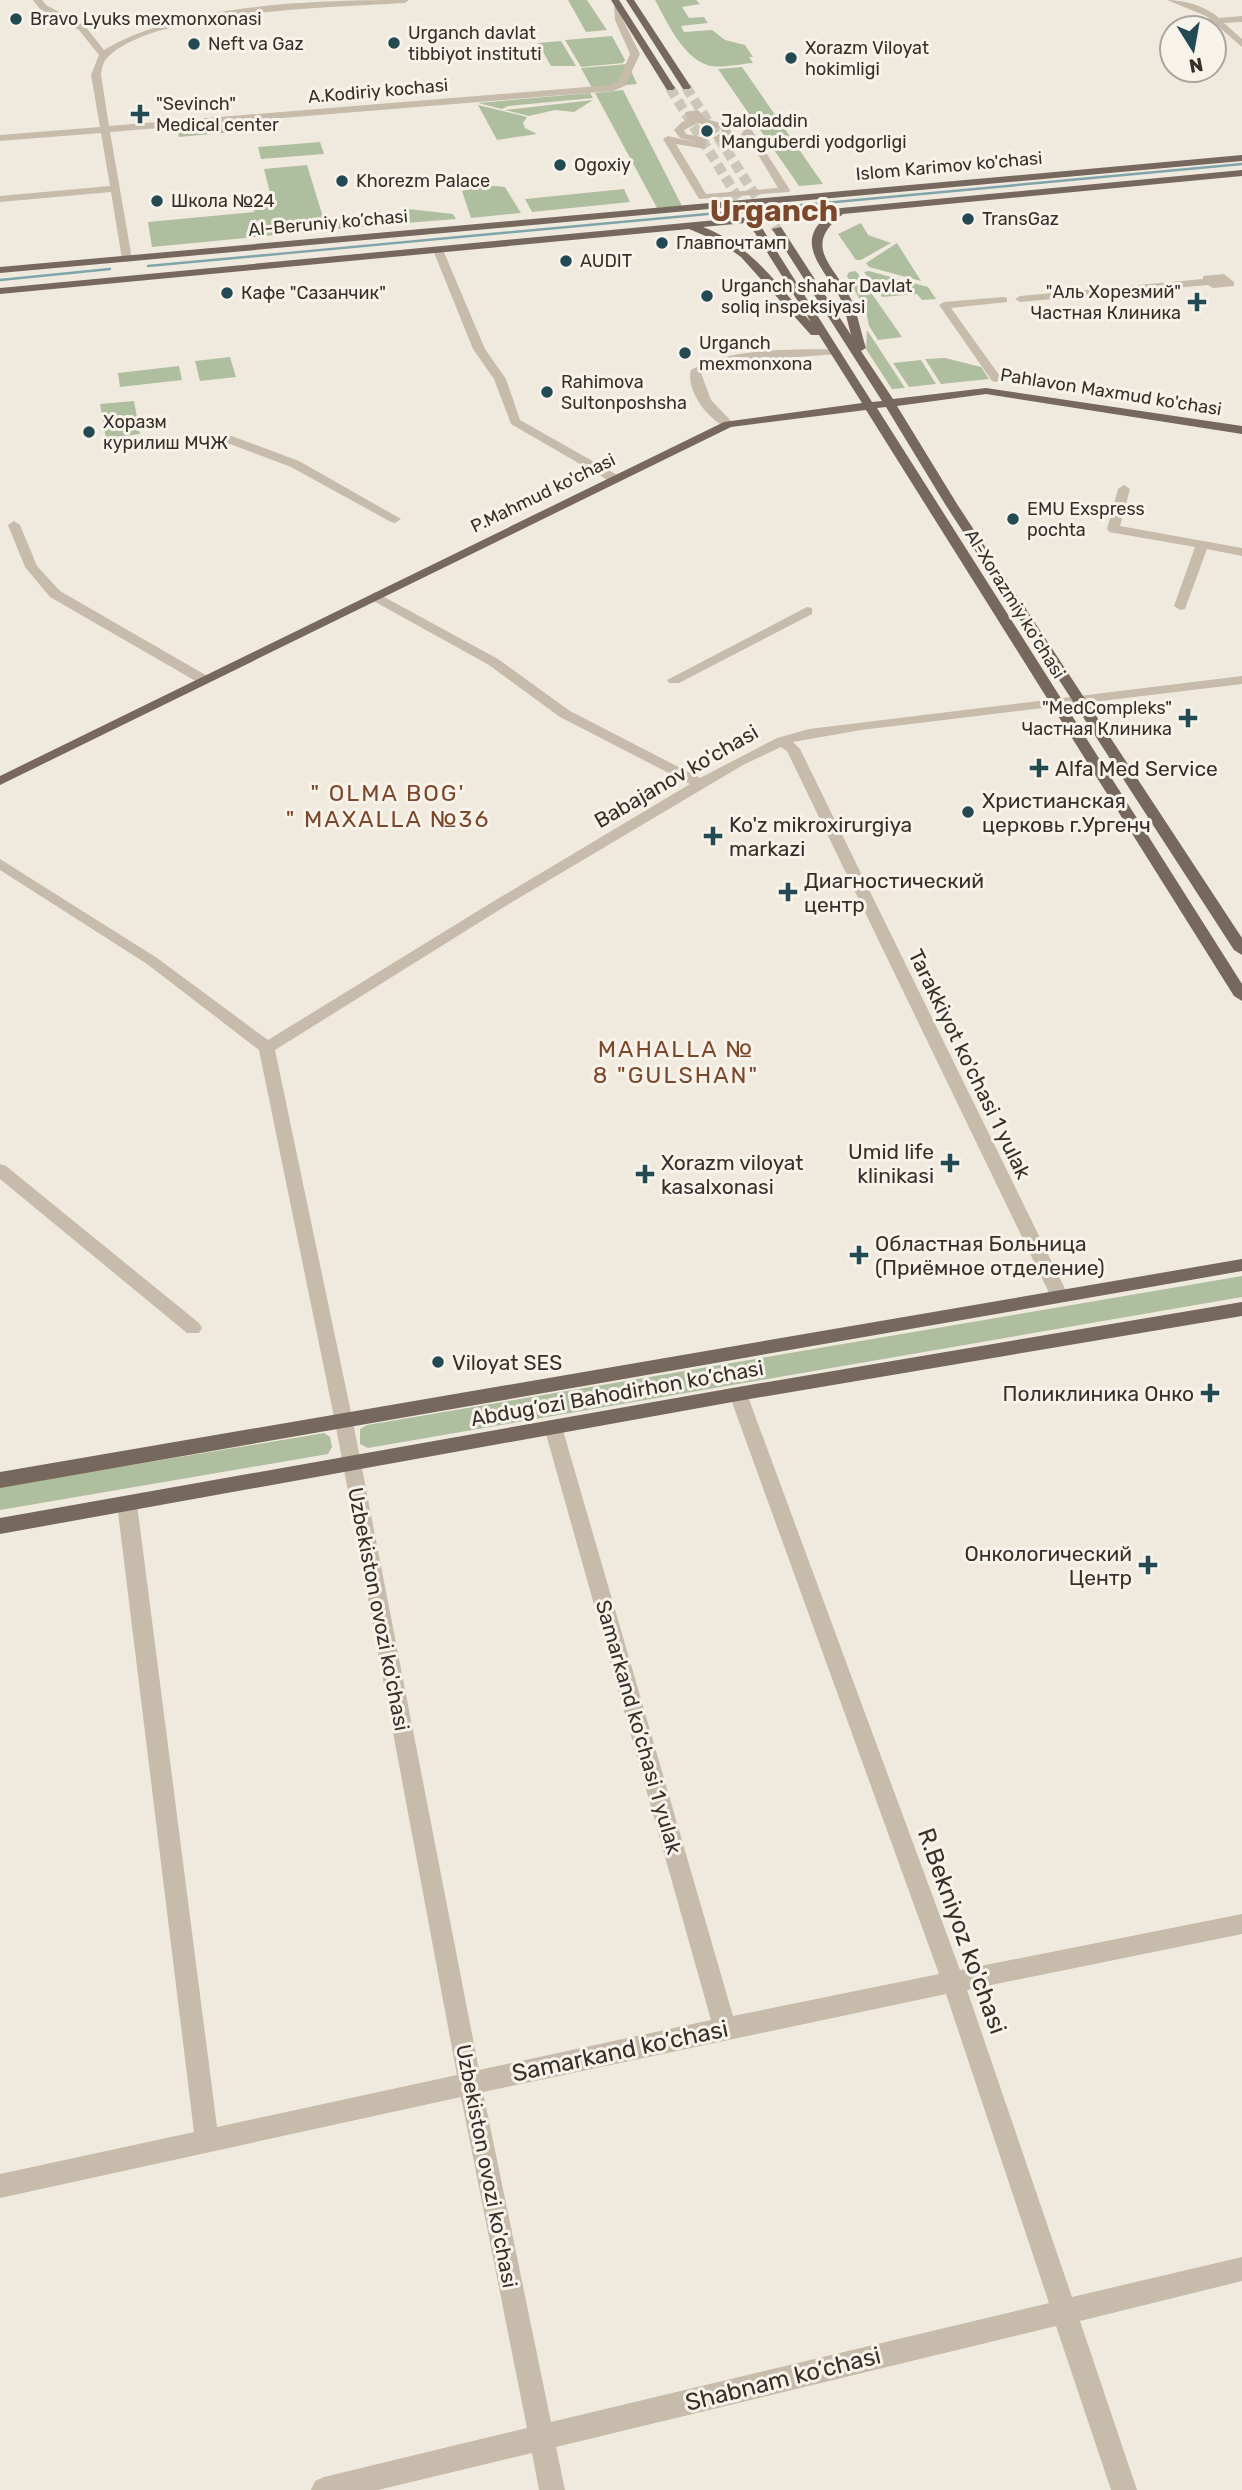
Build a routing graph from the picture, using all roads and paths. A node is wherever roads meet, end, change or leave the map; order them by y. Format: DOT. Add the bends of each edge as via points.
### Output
graph roads {
  1 [pos="37,0"];
  2 [pos="405,0"];
  3 [pos="630,0"];
  4 [pos="1171,0"];
  5 [pos="617,2"];
  6 [pos="1209,14"];
  7 [pos="1228,31"];
  8 [pos="1242,44"];
  9 [pos="104,55"];
  10 [pos="686,87"];
  11 [pos="670,88"];
  12 [pos="104,129"];
  13 [pos="0,138"];
  14 [pos="1242,158"];
  15 [pos="1242,173"];
  16 [pos="115,189"];
  17 [pos="785,190"];
  18 [pos="0,199"];
  19 [pos="660,211"];
  20 [pos="840,211"];
  21 [pos="690,226"];
  22 [pos="668,228"];
  23 [pos="776,229"];
  24 [pos="758,230"];
  25 [pos="438,250"];
  26 [pos="127,259"];
  27 [pos="0,270"];
  28 [pos="130,278"];
  29 [pos="1242,278"];
  30 [pos="0,291"];
  31 [pos="835,352"];
  32 [pos="864,365"];
  33 [pos="996,379"];
  34 [pos="888,402"];
  35 [pos="868,404"];
  36 [pos="849,406"];
  37 [pos="728,424"];
  38 [pos="1242,430"];
  39 [pos="226,438"];
  40 [pos="615,479"];
  41 [pos="1124,489"];
  42 [pos="395,519"];
  43 [pos="14,526"];
  44 [pos="1202,545"];
  45 [pos="1242,552"];
  46 [pos="375,596"];
  47 [pos="1180,606"];
  48 [pos="807,611"];
  49 [pos="204,680"];
  50 [pos="674,680"];
  51 [pos="1242,680"];
  52 [pos="1079,698"];
  53 [pos="1055,701"];
  54 [pos="782,741"];
  55 [pos="0,781"];
  56 [pos="700,784"];
  57 [pos="0,863"];
  58 [pos="1242,950"];
  59 [pos="1242,996"];
  60 [pos="267,1048"];
  61 [pos="0,1170"];
  62 [pos="1242,1265"];
  63 [pos="1060,1297"];
  64 [pos="1242,1309"];
  65 [pos="193,1328"];
  66 [pos="738,1394"];
  67 [pos="344,1422"];
  68 [pos="553,1427"];
  69 [pos="352,1464"];
  70 [pos="0,1480"];
  71 [pos="127,1504"];
  72 [pos="0,1525"];
  73 [pos="1242,1924"];
  74 [pos="953,1982"];
  75 [pos="725,2028"];
  76 [pos="470,2084"];
  77 [pos="207,2143"];
  78 [pos="0,2186"];
  79 [pos="1242,2269"];
  80 [pos="1064,2310"];
  81 [pos="542,2438"];
  82 [pos="324,2490"];
  83 [pos="552,2490"];
  84 [pos="1124,2490"];
  1 -- 9 [label="street" via="82,28"];
  2 -- 9 [label="street" via="189,21 142,34"];
  3 -- 10 [label="main road"];
  4 -- 6 [label="street"];
  5 -- 11 [label="main road"];
  5 -- 12 [label="street, A.Kodiriy kochasi" via="618,20 635,54 622,84 613,88"];
  7 -- 8 [label="street"];
  9 -- 12 [label="street" via="96,75"];
  12 -- 13 [label="street, A.Kodiriy kochasi"];
  12 -- 16 [label="street"];
  14 -- 19 [label="main road, Islom Karimov ko'chasi"];
  15 -- 20 [label="main road, Islom Karimov ko'chasi"];
  16 -- 18 [label="street"];
  16 -- 26 [label="street"];
  17 -- 17 [label="street" via="748,131 729,145 718,138 727,133 725,127 702,121 698,113 688,114 694,122 681,127 679,133 703,140 702,148 668,139 703,197"];
  19 -- 26 [label="main road, Al-Beruniy ko’chasi"];
  20 -- 21 [label="main road, Islom Karimov ko'chasi"];
  20 -- 32 [label="main road" via="822,225 817,251 847,302"];
  21 -- 22 [label="main road, Islom Karimov ko'chasi"];
  21 -- 31 [label="main road" via="718,237 747,257 794,313"];
  22 -- 25 [label="main road, Al-Beruniy ko’chasi"];
  23 -- 32 [label="main road, Al-Xorazmiy ko’chasi"];
  24 -- 31 [label="main road, Al-Xorazmiy ko’chasi"];
  25 -- 28 [label="main road, Al-Beruniy ko’chasi"];
  25 -- 40 [label="street" via="515,422"];
  26 -- 27 [label="main road, Al-Beruniy ko’chasi"];
  26 -- 28 [label="main road"];
  28 -- 30 [label="main road, Al-Beruniy ko’chasi"];
  29 -- 33 [label="street" via="1227,280 1230,284 1020,299 1022,303 944,305"];
  31 -- 35 [label="main road, Al-Xorazmiy ko’chasi"];
  31 -- 37 [label="street" via="703,366 695,372 695,381 714,414"];
  32 -- 34 [label="main road, Al-Xorazmiy ko’chasi"];
  34 -- 35 [label="main road, Pahlavon Maxmud ko'chasi"];
  34 -- 38 [label="main road, Pahlavon Maxmud ko'chasi" via="986,391"];
  34 -- 52 [label="main road, Al-Xorazmiy ko’chasi"];
  35 -- 36 [label="main road, Pahlavon Maxmud ko'chasi"];
  35 -- 53 [label="main road, Al-Xorazmiy ko’chasi"];
  36 -- 37 [label="main road, P.Mahmud ko'chasi"];
  37 -- 40 [label="main road, P.Mahmud ko'chasi"];
  39 -- 42 [label="street" via="295,464"];
  40 -- 46 [label="main road, P.Mahmud ko'chasi"];
  41 -- 44 [label="street" via="1113,529"];
  43 -- 49 [label="street" via="31,566 55,594"];
  44 -- 45 [label="street"];
  44 -- 47 [label="street"];
  46 -- 49 [label="main road, P.Mahmud ko'chasi"];
  46 -- 56 [label="street" via="523,681 565,713"];
  48 -- 50 [label="street"];
  49 -- 55 [label="main road, P.Mahmud ko'chasi"];
  51 -- 52 [label="street, Babajanov ko'chasi"];
  52 -- 53 [label="street, Babajanov ko'chasi"];
  52 -- 58 [label="main road, Al-Xorazmiy ko’chasi"];
  53 -- 54 [label="street, Babajanov ko'chasi" via="809,733"];
  53 -- 59 [label="main road, Al-Xorazmiy ko’chasi"];
  54 -- 56 [label="street, Babajanov ko'chasi"];
  54 -- 63 [label="street, Tarakkiyot ko'chasi 1 yulak" via="793,749"];
  56 -- 60 [label="street, Babajanov ko'chasi"];
  57 -- 60 [label="street" via="152,961"];
  60 -- 67 [label="street, Uzbekiston ovozi ko'chasi"];
  61 -- 65 [label="street"];
  62 -- 63 [label="main road, Abdug’ozi Bahodirhon ko’chasi"];
  63 -- 67 [label="main road, Abdug’ozi Bahodirhon ko’chasi"];
  64 -- 66 [label="main road, Abdug’ozi Bahodirhon ko’chasi"];
  66 -- 68 [label="main road, Abdug’ozi Bahodirhon ko’chasi"];
  66 -- 74 [label="street, R.Bekniyoz ko'chasi"];
  67 -- 69 [label="street, Uzbekiston ovozi ko'chasi"];
  67 -- 70 [label="main road, Abdug’ozi Bahodirhon ko’chasi"];
  68 -- 69 [label="main road, Abdug’ozi Bahodirhon ko’chasi"];
  68 -- 75 [label="street, Samarkand ko’chasi 1 yulak"];
  69 -- 71 [label="main road, Abdug’ozi Bahodirhon ko’chasi"];
  69 -- 76 [label="street, Uzbekiston ovozi ko'chasi"];
  71 -- 72 [label="main road, Abdug’ozi Bahodirhon ko’chasi"];
  71 -- 77 [label="street"];
  73 -- 74 [label="street, Samarkand ko’chasi"];
  74 -- 75 [label="street, Samarkand ko’chasi"];
  74 -- 80 [label="street, R.Bekniyoz ko'chasi"];
  75 -- 76 [label="street, Samarkand ko’chasi"];
  76 -- 77 [label="street, Samarkand ko’chasi"];
  76 -- 81 [label="street, Uzbekiston ovozi ko'chasi"];
  77 -- 78 [label="street, Samarkand ko’chasi"];
  79 -- 80 [label="street, Shabnam ko’chasi"];
  80 -- 81 [label="street, Shabnam ko’chasi"];
  80 -- 84 [label="street, R.Bekniyoz ko'chasi"];
  81 -- 82 [label="street, Shabnam ko’chasi"];
  81 -- 83 [label="street, Uzbekiston ovozi ko'chasi"];
}
